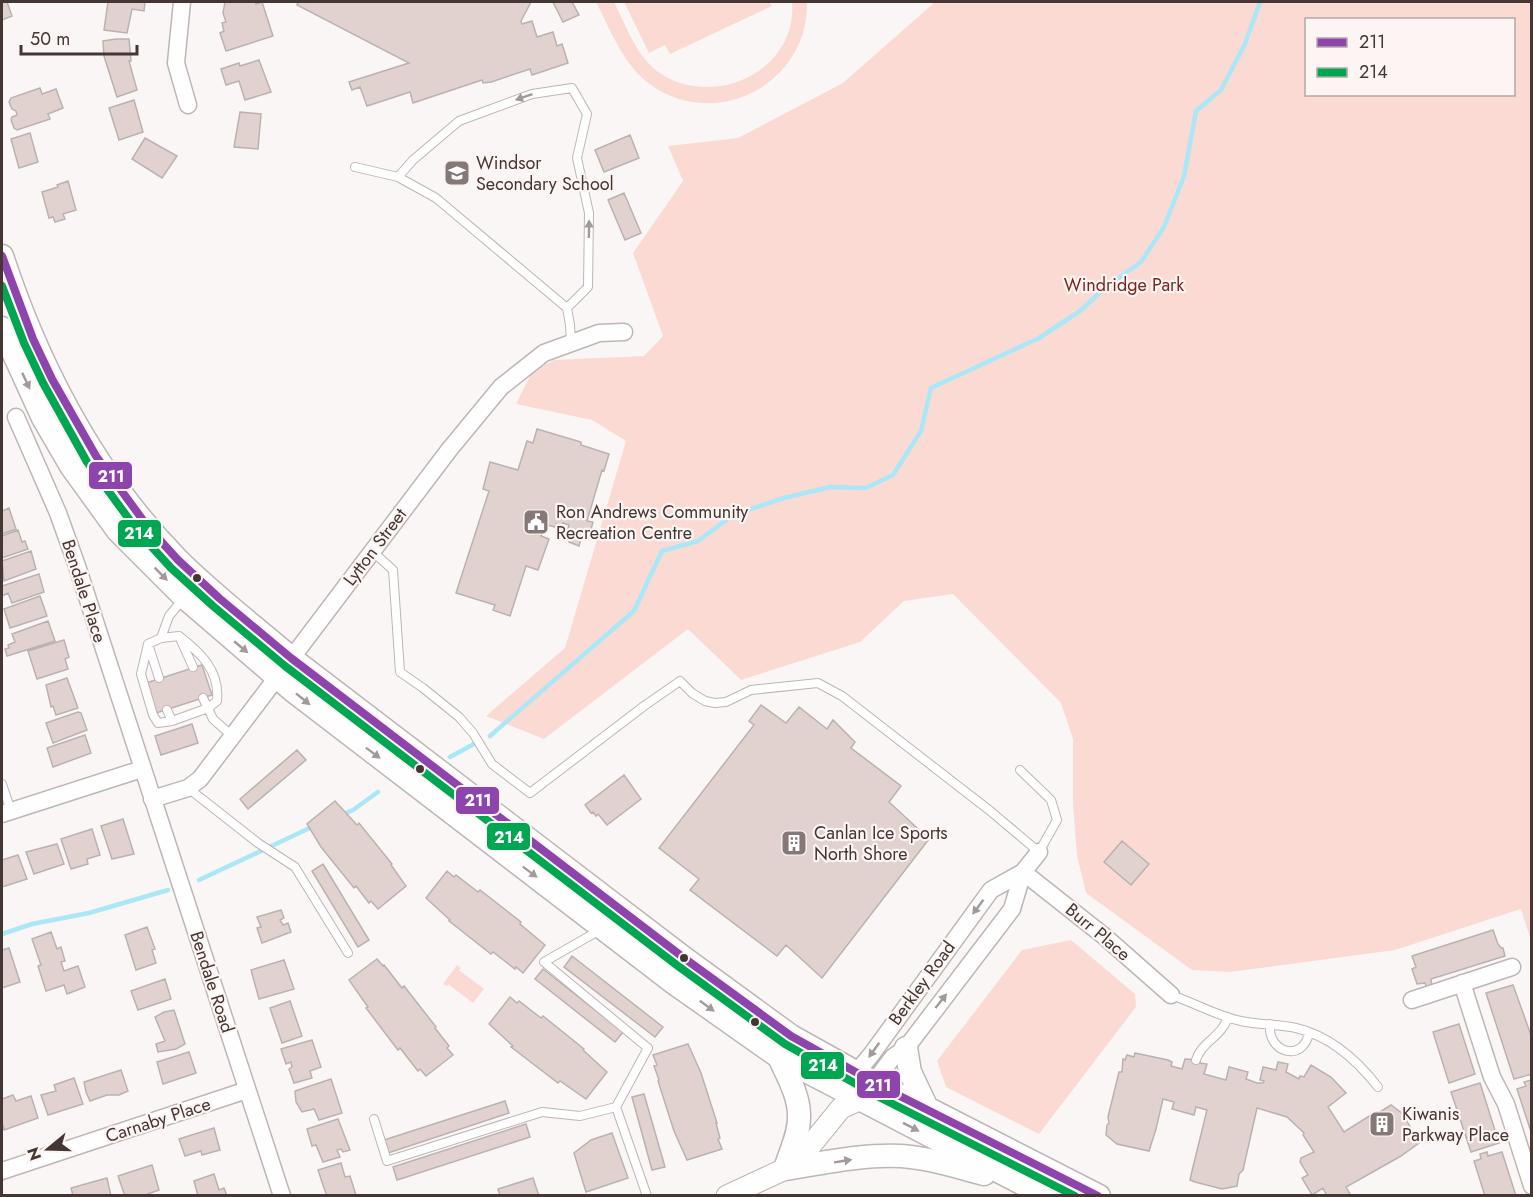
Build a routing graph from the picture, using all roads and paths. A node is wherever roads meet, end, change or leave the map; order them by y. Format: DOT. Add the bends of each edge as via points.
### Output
graph roads {
  1 [pos="182,2"];
  2 [pos="188,105"];
  3 [pos="355,167"];
  4 [pos="398,177"];
  5 [pos="2,256"];
  6 [pos="567,309"];
  7 [pos="2,328"];
  8 [pos="624,332"];
  9 [pos="571,342"];
  10 [pos="16,417"];
  11 [pos="371,551"];
  12 [pos="184,597"];
  13 [pos="179,636"];
  14 [pos="161,638"];
  15 [pos="148,644"];
  16 [pos="291,658"];
  17 [pos="193,667"];
  18 [pos="277,677"];
  19 [pos="159,678"];
  20 [pos="203,698"];
  21 [pos="208,708"];
  22 [pos="167,710"];
  23 [pos="172,720"];
  24 [pos="231,735"];
  25 [pos="142,769"];
  26 [pos="1020,770"];
  27 [pos="2,784"];
  28 [pos="188,788"];
  29 [pos="152,800"];
  30 [pos="6,813"];
  31 [pos="1039,852"];
  32 [pos="1023,872"];
  33 [pos="604,928"];
  34 [pos="348,953"];
  35 [pos="1512,968"];
  36 [pos="1462,983"];
  37 [pos="1171,995"];
  38 [pos="1412,1000"];
  39 [pos="1228,1017"];
  40 [pos="1270,1024"];
  41 [pos="1309,1033"];
  42 [pos="906,1048"];
  43 [pos="779,1057"];
  44 [pos="1196,1060"];
  45 [pos="865,1077"];
  46 [pos="1378,1087"];
  47 [pos="247,1090"];
  48 [pos="847,1100"];
  49 [pos="616,1107"];
  50 [pos="927,1108"];
  51 [pos="374,1119"];
  52 [pos="785,1169"];
  53 [pos="2,1172"];
  54 [pos="1025,1185"];
  55 [pos="1532,1186"];
  56 [pos="282,1196"];
  57 [pos="647,1196"];
  58 [pos="727,1196"];
  59 [pos="1046,1196"];
  60 [pos="1099,1196"];
  1 -- 2 [label="street" via="176,63"];
  3 -- 4 [label="lane"];
  4 -- 6 [label="lane" via="436,198"];
  6 -- 4 [label="lane, one-way" via="588,287 589,213 577,158 587,114 572,88 532,94 459,121"];
  5 -- 16 [label="main road" via="45,368 90,449 140,519 178,560"];
  6 -- 9 [label="lane"];
  7 -- 12 [label="main road, one-way" via="43,418 71,466 118,531"];
  8 -- 9 [label="street, Lytton Street" via="598,333"];
  9 -- 11 [label="street, Lytton Street" via="544,353 501,387"];
  10 -- 25 [label="street, Bendale Place" via="58,513"];
  11 -- 16 [label="street, Lytton Street"];
  11 -- 31 [label="lane" via="393,570 400,672 459,717 492,764 530,793 680,681 692,693 715,704 751,690 818,683 842,696"];
  12 -- 14 [label="lane" via="169,615"];
  12 -- 18 [label="main road, one-way"];
  13 -- 14 [label="lane"];
  13 -- 17 [label="lane"];
  13 -- 21 [label="lane" via="209,664 218,690 217,701"];
  14 -- 15 [label="lane"];
  15 -- 19 [label="lane"];
  15 -- 23 [label="lane" via="141,674 153,715 158,723"];
  16 -- 18 [label="street, Lytton Street"];
  16 -- 45 [label="main road" via="751,1009"];
  18 -- 24 [label="street, Lytton Street"];
  18 -- 33 [label="main road, one-way"];
  20 -- 21 [label="lane"];
  21 -- 23 [label="lane"];
  21 -- 24 [label="lane" via="213,719"];
  22 -- 23 [label="lane"];
  24 -- 28 [label="street, Lytton Street" via="200,779"];
  25 -- 29 [label="street, Bendale Road"];
  25 -- 30 [label="street"];
  26 -- 31 [label="lane" via="1051,800 1057,819"];
  27 -- 30 [label="lane"];
  28 -- 29 [label="street, Lytton Street"];
  28 -- 34 [label="lane" via="295,867"];
  29 -- 47 [label="street, Bendale Road"];
  31 -- 32 [label="street, Berkley Road"];
  32 -- 37 [label="street, Burr Place"];
  42 -- 32 [label="street, Berkley Road, one-way" via="1012,909"];
  32 -- 45 [label="street, Berkley Road, one-way" via="991,890"];
  33 -- 43 [label="main road, one-way"];
  33 -- 49 [label="lane" via="544,962 648,1048"];
  35 -- 36 [label="street"];
  36 -- 38 [label="street"];
  36 -- 55 [label="street"];
  37 -- 39 [label="lane"];
  39 -- 40 [label="lane"];
  39 -- 44 [label="lane" via="1226,1026"];
  40 -- 41 [label="lane"];
  40 -- 41 [label="lane" via="1273,1042 1286,1050 1302,1049"];
  41 -- 46 [label="lane" via="1347,1054"];
  42 -- 45 [label="street, Berkley Road"];
  42 -- 50 [label="main road" via="910,1072"];
  43 -- 48 [label="main road"];
  43 -- 52 [label="main road" via="799,1114"];
  45 -- 48 [label="street, Berkley Road"];
  45 -- 50 [label="main road"];
  47 -- 53 [label="street, Carnaby Place"];
  47 -- 56 [label="street, Bendale Road"];
  48 -- 52 [label="street, Berkley Road" via="802,1156"];
  48 -- 54 [label="main road, one-way"];
  49 -- 51 [label="lane" via="580,1116 543,1112 387,1161"];
  49 -- 57 [label="lane"];
  50 -- 60 [label="main road"];
  52 -- 54 [label="main road, one-way" via="873,1156 902,1156"];
  52 -- 58 [label="street, Berkley Road"];
  54 -- 59 [label="main road"];
}
